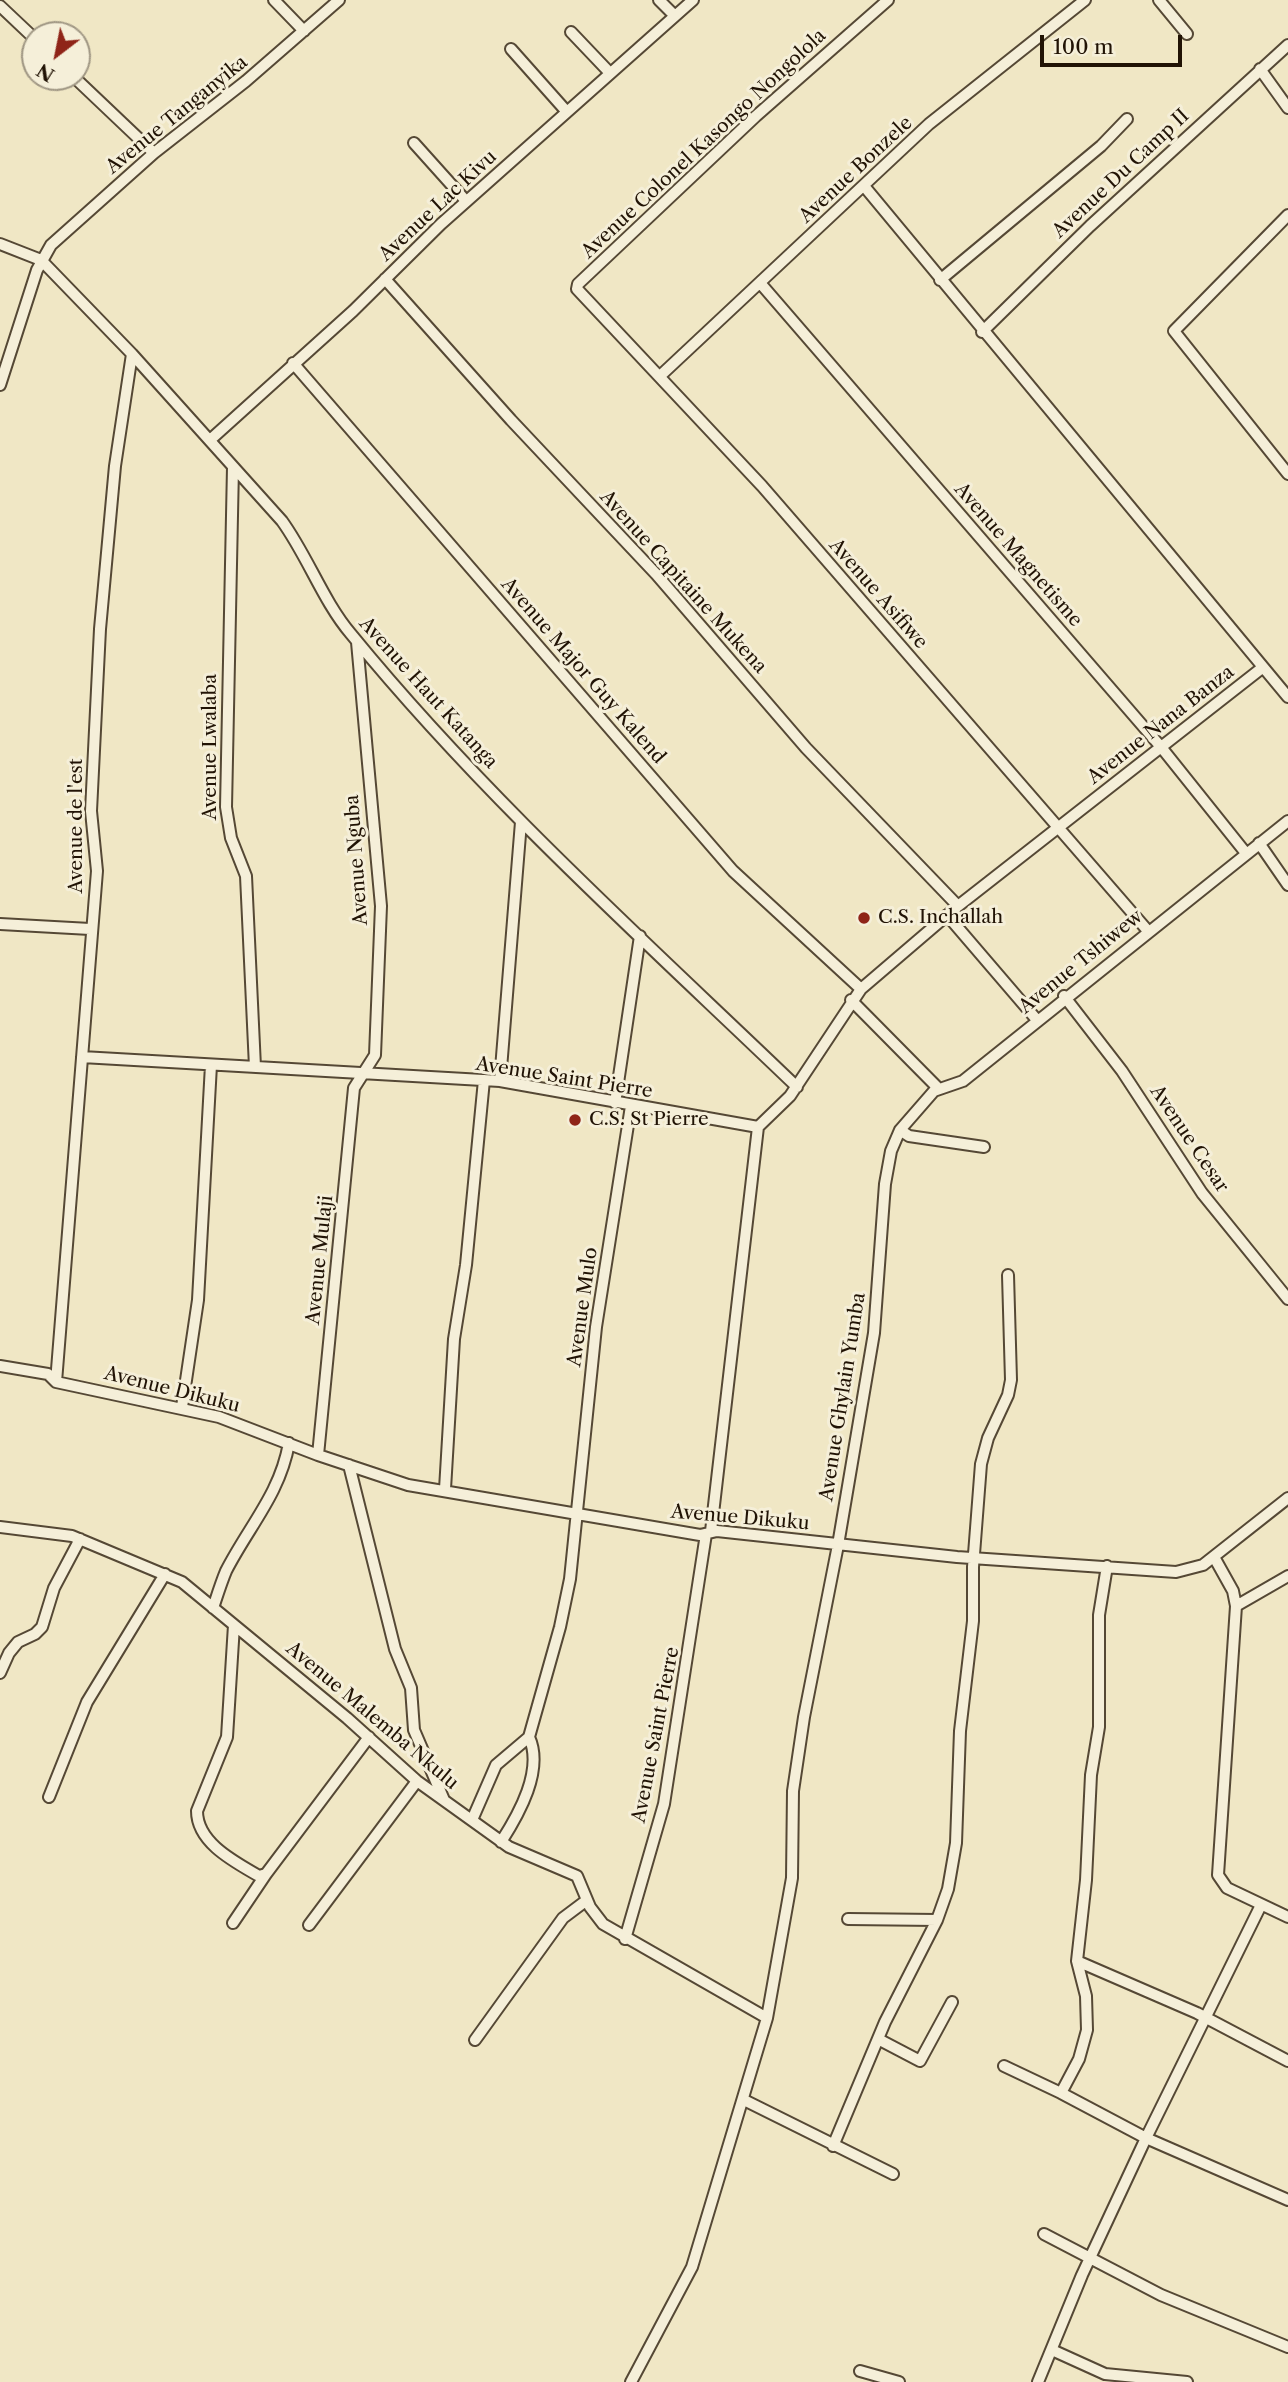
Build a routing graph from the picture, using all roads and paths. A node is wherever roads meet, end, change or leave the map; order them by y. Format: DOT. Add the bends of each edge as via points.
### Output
graph roads {
  1 [pos="274,0"];
  2 [pos="339,0"];
  3 [pos="659,0"];
  4 [pos="693,0"];
  5 [pos="888,0"];
  6 [pos="1085,0"];
  7 [pos="1162,1"];
  8 [pos="0,6"];
  9 [pos="675,16"];
  10 [pos="21,26"];
  11 [pos="304,31"];
  12 [pos="571,32"];
  13 [pos="1187,34"];
  14 [pos="1288,45"];
  15 [pos="511,49"];
  16 [pos="1260,69"];
  17 [pos="610,73"];
  18 [pos="89,91"];
  19 [pos="1288,108"];
  20 [pos="567,112"];
  21 [pos="1127,119"];
  22 [pos="414,143"];
  23 [pos="154,153"];
  24 [pos="864,186"];
  25 [pos="466,201"];
  26 [pos="1288,215"];
  27 [pos="0,244"];
  28 [pos="41,260"];
  29 [pos="385,279"];
  30 [pos="940,281"];
  31 [pos="761,284"];
  32 [pos="577,286"];
  33 [pos="982,332"];
  34 [pos="132,354"];
  35 [pos="293,363"];
  36 [pos="660,376"];
  37 [pos="0,385"];
  38 [pos="210,440"];
  39 [pos="233,467"];
  40 [pos="1288,474"];
  41 [pos="357,642"];
  42 [pos="1262,668"];
  43 [pos="1287,695"];
  44 [pos="1161,747"];
  45 [pos="1288,821"];
  46 [pos="520,822"];
  47 [pos="1058,828"];
  48 [pos="1259,843"];
  49 [pos="1245,852"];
  50 [pos="1288,885"];
  51 [pos="958,906"];
  52 [pos="947,915"];
  53 [pos="0,924"];
  54 [pos="90,929"];
  55 [pos="1148,931"];
  56 [pos="640,936"];
  57 [pos="861,989"];
  58 [pos="1064,996"];
  59 [pos="851,1000"];
  60 [pos="1037,1020"];
  61 [pos="82,1056"];
  62 [pos="211,1065"];
  63 [pos="255,1067"];
  64 [pos="364,1072"];
  65 [pos="484,1080"];
  66 [pos="500,1081"];
  67 [pos="797,1087"];
  68 [pos="938,1088"];
  69 [pos="615,1104"];
  70 [pos="631,1106"];
  71 [pos="758,1127"];
  72 [pos="900,1130"];
  73 [pos="984,1147"];
  74 [pos="1008,1275"];
  75 [pos="1288,1299"];
  76 [pos="0,1366"];
  77 [pos="56,1382"];
  78 [pos="182,1407"];
  79 [pos="289,1443"];
  80 [pos="318,1455"];
  81 [pos="349,1465"];
  82 [pos="445,1489"];
  83 [pos="1288,1498"];
  84 [pos="578,1513"];
  85 [pos="0,1527"];
  86 [pos="709,1532"];
  87 [pos="80,1539"];
  88 [pos="838,1545"];
  89 [pos="1214,1557"];
  90 [pos="974,1559"];
  91 [pos="1107,1566"];
  92 [pos="165,1574"];
  93 [pos="1288,1576"];
  94 [pos="1236,1606"];
  95 [pos="213,1608"];
  96 [pos="234,1625"];
  97 [pos="0,1673"];
  98 [pos="369,1737"];
  99 [pos="529,1737"];
  100 [pos="417,1781"];
  101 [pos="49,1797"];
  102 [pos="444,1800"];
  103 [pos="472,1820"];
  104 [pos="501,1842"];
  105 [pos="266,1874"];
  106 [pos="587,1900"];
  107 [pos="1261,1905"];
  108 [pos="1288,1917"];
  109 [pos="848,1919"];
  110 [pos="937,1920"];
  111 [pos="233,1923"];
  112 [pos="309,1925"];
  113 [pos="625,1939"];
  114 [pos="1077,1961"];
  115 [pos="952,2002"];
  116 [pos="1203,2016"];
  117 [pos="767,2018"];
  118 [pos="878,2039"];
  119 [pos="475,2040"];
  120 [pos="1288,2061"];
  121 [pos="1004,2066"];
  122 [pos="1061,2093"];
  123 [pos="744,2100"];
  124 [pos="1146,2138"];
  125 [pos="833,2146"];
  126 [pos="893,2174"];
  127 [pos="1288,2200"];
  128 [pos="1044,2234"];
  129 [pos="1091,2258"];
  130 [pos="1288,2347"];
  131 [pos="1052,2350"];
  132 [pos="859,2371"];
  133 [pos="631,2382"];
  134 [pos="898,2382"];
  135 [pos="1038,2382"];
  136 [pos="1187,2382"];
  1 -- 11 [label="street"];
  2 -- 11 [label="street, Avenue Tanganyika"];
  3 -- 9 [label="street"];
  4 -- 9 [label="street, Avenue Lac Kivu"];
  5 -- 32 [label="street, Avenue Colonel Kasongo Nongolola" via="756,116"];
  6 -- 24 [label="street, Avenue Bonzele" via="929,124"];
  7 -- 13 [label="street"];
  8 -- 10 [label="street"];
  9 -- 17 [label="street, Avenue Lac Kivu"];
  11 -- 23 [label="street, Avenue Tanganyika"];
  12 -- 17 [label="street"];
  14 -- 16 [label="street, Avenue Du Camp II"];
  15 -- 20 [label="street"];
  16 -- 19 [label="street"];
  16 -- 33 [label="street, Avenue Du Camp II"];
  17 -- 20 [label="street, Avenue Lac Kivu"];
  18 -- 23 [label="street"];
  20 -- 25 [label="street, Avenue Lac Kivu"];
  21 -- 30 [label="street"];
  22 -- 25 [label="street"];
  23 -- 28 [label="street, Avenue Tanganyika" via="58,238"];
  24 -- 30 [label="street, Avenue Nana Banza"];
  24 -- 31 [label="street, Avenue Bonzele"];
  25 -- 29 [label="street, Avenue Lac Kivu"];
  26 -- 40 [label="street" via="1174,331"];
  27 -- 28 [label="street"];
  28 -- 34 [label="street, Avenue Haut Katanga"];
  28 -- 37 [label="street"];
  29 -- 35 [label="street, Avenue Lac Kivu"];
  29 -- 51 [label="street, Avenue Capitaine Mukena" via="656,574 806,748"];
  30 -- 33 [label="street, Avenue Nana Banza"];
  31 -- 36 [label="street, Avenue Bonzele"];
  31 -- 44 [label="street, Avenue Magnetisme"];
  32 -- 36 [label="street, Avenue Asifiwe"];
  33 -- 42 [label="street, Avenue Nana Banza"];
  34 -- 38 [label="street, Avenue Haut Katanga"];
  34 -- 54 [label="street, Avenue de l'est" via="115,466 100,629 91,811 97,872"];
  35 -- 38 [label="street, Avenue Lac Kivu"];
  35 -- 57 [label="street, Avenue Major Guy Kalend" via="733,871"];
  36 -- 47 [label="street, Avenue Asifiwe" via="798,527"];
  38 -- 39 [label="street, Avenue Haut Katanga"];
  39 -- 41 [label="street, Avenue Haut Katanga" via="290,532"];
  39 -- 63 [label="street, Avenue Lwalaba" via="226,807 229,832 246,876"];
  41 -- 46 [label="street, Avenue Haut Katanga"];
  41 -- 64 [label="street, Avenue Nguba" via="381,906 375,1055"];
  42 -- 43 [label="street"];
  42 -- 44 [label="street, Avenue Nana Banza"];
  44 -- 47 [label="street, Avenue Nana Banza"];
  44 -- 49 [label="street, Avenue Magnetisme"];
  45 -- 48 [label="street, Avenue Tshiwew"];
  46 -- 56 [label="street, Avenue Haut Katanga"];
  46 -- 66 [label="street"];
  47 -- 51 [label="street, Avenue Nana Banza"];
  47 -- 55 [label="street, Avenue Asifiwe"];
  48 -- 49 [label="street, Avenue Tshiwew"];
  48 -- 50 [label="street"];
  49 -- 55 [label="street, Avenue Tshiwew"];
  51 -- 52 [label="street, Avenue Nana Banza"];
  52 -- 57 [label="street, Avenue Nana Banza"];
  52 -- 60 [label="street"];
  53 -- 54 [label="street"];
  54 -- 61 [label="street, Avenue de l'est"];
  55 -- 58 [label="street, Avenue Tshiwew"];
  56 -- 67 [label="street, Avenue Haut Katanga"];
  56 -- 69 [label="street"];
  57 -- 59 [label="street, Avenue Nana Banza"];
  58 -- 60 [label="street, Avenue Tshiwew"];
  58 -- 75 [label="street, Avenue Cesar" via="1122,1072 1202,1193"];
  59 -- 67 [label="street, Avenue Nana Banza"];
  59 -- 68 [label="street"];
  60 -- 68 [label="street, Avenue Tshiwew" via="962,1080"];
  61 -- 62 [label="street, Avenue Saint Pierre"];
  61 -- 77 [label="street, Avenue de l'est"];
  62 -- 63 [label="street, Avenue Saint Pierre"];
  62 -- 78 [label="street" via="198,1300"];
  63 -- 64 [label="street, Avenue Saint Pierre"];
  64 -- 65 [label="street, Avenue Saint Pierre"];
  64 -- 80 [label="street, Avenue Mulaji" via="354,1088"];
  65 -- 66 [label="street, Avenue Saint Pierre"];
  65 -- 82 [label="street" via="454,1339"];
  66 -- 69 [label="street, Avenue Saint Pierre"];
  67 -- 71 [label="street, Avenue Nana Banza"];
  68 -- 72 [label="street, Avenue Tshiwew"];
  69 -- 70 [label="street, Avenue Saint Pierre"];
  70 -- 71 [label="street, Avenue Saint Pierre"];
  70 -- 84 [label="street, Avenue Mulo" via="596,1327"];
  71 -- 86 [label="street, Avenue Saint Pierre"];
  72 -- 73 [label="street" via="914,1137"];
  72 -- 88 [label="street, Avenue Ghylain Yumba" via="885,1184 874,1333"];
  74 -- 90 [label="street" via="1010,1388 983,1456"];
  76 -- 77 [label="street, Avenue Dikuku" via="48,1374"];
  77 -- 78 [label="street, Avenue Dikuku"];
  78 -- 79 [label="street, Avenue Dikuku"];
  79 -- 80 [label="street, Avenue Dikuku"];
  79 -- 95 [label="street" via="272,1499 226,1572"];
  80 -- 81 [label="street, Avenue Dikuku"];
  81 -- 82 [label="street, Avenue Dikuku" via="408,1485"];
  81 -- 102 [label="street" via="395,1649 411,1688 414,1730"];
  82 -- 84 [label="street, Avenue Dikuku"];
  83 -- 89 [label="street, Avenue Dikuku"];
  84 -- 86 [label="street, Avenue Dikuku"];
  84 -- 99 [label="street, Avenue Mulo" via="559,1627"];
  85 -- 87 [label="street, Avenue Malemba Nkulu"];
  86 -- 88 [label="street, Avenue Dikuku"];
  86 -- 113 [label="street, Avenue Saint Pierre" via="663,1804"];
  87 -- 92 [label="street, Avenue Malemba Nkulu"];
  87 -- 97 [label="street" via="58,1579 41,1627 9,1653"];
  88 -- 90 [label="street, Avenue Dikuku"];
  88 -- 117 [label="street, Avenue Ghylain Yumba" via="795,1771 792,1878"];
  89 -- 91 [label="street, Avenue Dikuku" via="1186,1572"];
  89 -- 94 [label="street"];
  90 -- 91 [label="street, Avenue Dikuku"];
  90 -- 110 [label="street" via="956,1843"];
  91 -- 114 [label="street" via="1099,1615 1099,1727"];
  92 -- 95 [label="street, Avenue Malemba Nkulu"];
  92 -- 101 [label="street" via="87,1702"];
  93 -- 94 [label="street"];
  94 -- 107 [label="street" via="1217,1866 1224,1886"];
  95 -- 96 [label="street, Avenue Malemba Nkulu"];
  96 -- 98 [label="street, Avenue Malemba Nkulu"];
  96 -- 105 [label="street" via="227,1737 198,1802 197,1817 220,1852 259,1876"];
  98 -- 100 [label="street, Avenue Malemba Nkulu"];
  98 -- 105 [label="street"];
  99 -- 103 [label="street" via="496,1765"];
  99 -- 104 [label="street" via="533,1771"];
  100 -- 102 [label="street, Avenue Malemba Nkulu"];
  100 -- 112 [label="street"];
  102 -- 103 [label="street, Avenue Malemba Nkulu"];
  103 -- 104 [label="street, Avenue Malemba Nkulu"];
  104 -- 106 [label="street, Avenue Malemba Nkulu" via="577,1876"];
  105 -- 111 [label="street"];
  106 -- 113 [label="street, Avenue Malemba Nkulu" via="598,1919"];
  106 -- 119 [label="street" via="563,1918"];
  107 -- 108 [label="street"];
  107 -- 116 [label="street"];
  109 -- 110 [label="street"];
  110 -- 118 [label="street"];
  113 -- 117 [label="street, Avenue Malemba Nkulu"];
  114 -- 116 [label="street"];
  114 -- 122 [label="street" via="1086,1996 1086,2040"];
  115 -- 118 [label="street" via="920,2061"];
  116 -- 120 [label="street"];
  116 -- 124 [label="street"];
  117 -- 123 [label="street, Avenue Ghylain Yumba"];
  118 -- 125 [label="street"];
  121 -- 122 [label="street"];
  122 -- 124 [label="street"];
  123 -- 125 [label="street"];
  123 -- 133 [label="street, Avenue Ghylain Yumba" via="692,2267"];
  124 -- 127 [label="street"];
  124 -- 129 [label="street"];
  125 -- 126 [label="street"];
  128 -- 129 [label="street"];
  129 -- 130 [label="street" via="1161,2295"];
  129 -- 131 [label="street"];
  131 -- 135 [label="street"];
  131 -- 136 [label="street" via="1105,2374"];
  132 -- 134 [label="street"];
}
